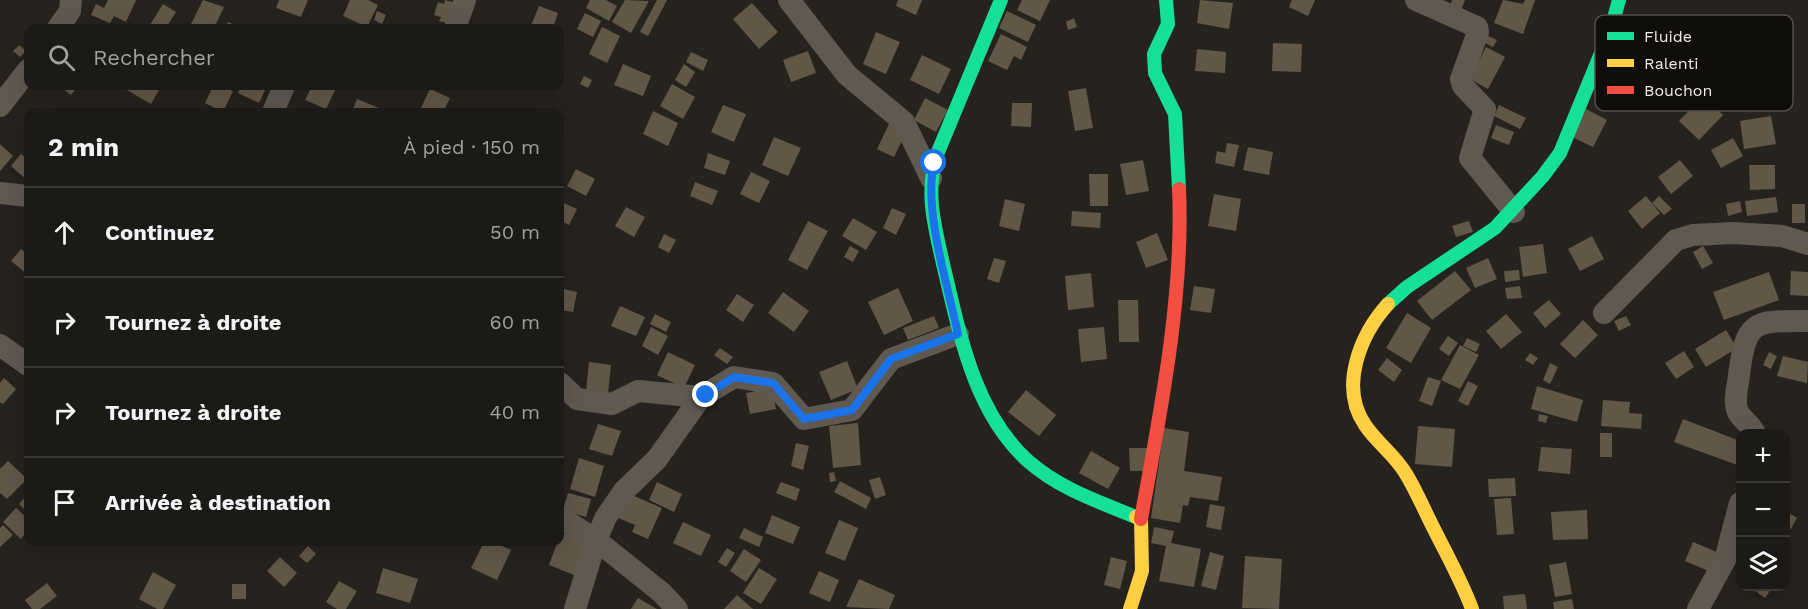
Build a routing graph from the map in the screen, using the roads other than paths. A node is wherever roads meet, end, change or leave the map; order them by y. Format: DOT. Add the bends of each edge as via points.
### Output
graph roads {
  1 [pos="71,0"];
  2 [pos="465,0"];
  3 [pos="789,0"];
  4 [pos="1001,0"];
  5 [pos="1166,0"];
  6 [pos="1619,0"];
  7 [pos="1426,4"];
  8 [pos="1615,15"];
  9 [pos="61,24"];
  10 [pos="456,24"];
  11 [pos="1595,68"];
  12 [pos="24,75"];
  13 [pos="282,90"];
  14 [pos="0,106"];
  15 [pos="275,108"];
  16 [pos="931,185"];
  17 [pos="0,193"];
  18 [pos="24,196"];
  19 [pos="1514,212"];
  20 [pos="1808,244"];
  21 [pos="1604,313"];
  22 [pos="1808,321"];
  23 [pos="958,334"];
  24 [pos="0,345"];
  25 [pos="24,362"];
  26 [pos="564,387"];
  27 [pos="701,397"];
  28 [pos="1751,429"];
  29 [pos="1736,518"];
  30 [pos="1140,519"];
  31 [pos="564,520"];
  32 [pos="596,540"];
  33 [pos="575,609"];
  34 [pos="677,609"];
  35 [pos="1130,609"];
  36 [pos="1472,609"];
  37 [pos="1698,609"];
  1 -- 9 [label="street" via="70,11"];
  2 -- 10 [label="street"];
  3 -- 16 [label="street" via="847,75 910,130"];
  4 -- 16 [label="street" via="969,73"];
  5 -- 30 [label="street" via="1168,24 1154,54 1155,73 1175,114 1181,192 1180,257 1161,410"];
  6 -- 8 [label="street"];
  7 -- 19 [label="street" via="1477,27 1461,79 1485,110 1470,158"];
  11 -- 19 [label="street" via="1560,153"];
  12 -- 14 [label="street"];
  13 -- 15 [label="street"];
  16 -- 23 [label="street"];
  17 -- 18 [label="street"];
  19 -- 36 [label="street" via="1380,310 1366,331 1353,381 1353,399 1365,427 1408,477 1461,578"];
  20 -- 21 [label="street" via="1782,236 1733,233 1676,240"];
  22 -- 28 [label="street" via="1764,323 1748,334 1743,343 1736,401 1738,412"];
  23 -- 27 [label="street" via="891,359 852,410 804,419 773,383 734,377"];
  23 -- 30 [label="street" via="991,413 1004,434 1034,466 1051,480"];
  24 -- 25 [label="street"];
  26 -- 27 [label="street" via="577,399 612,404 638,391"];
  27 -- 32 [label="street" via="657,459 615,502"];
  29 -- 37 [label="street" via="1725,560"];
  30 -- 35 [label="street" via="1142,572"];
  31 -- 32 [label="street"];
  32 -- 33 [label="street"];
  32 -- 34 [label="street" via="663,593"];
}
